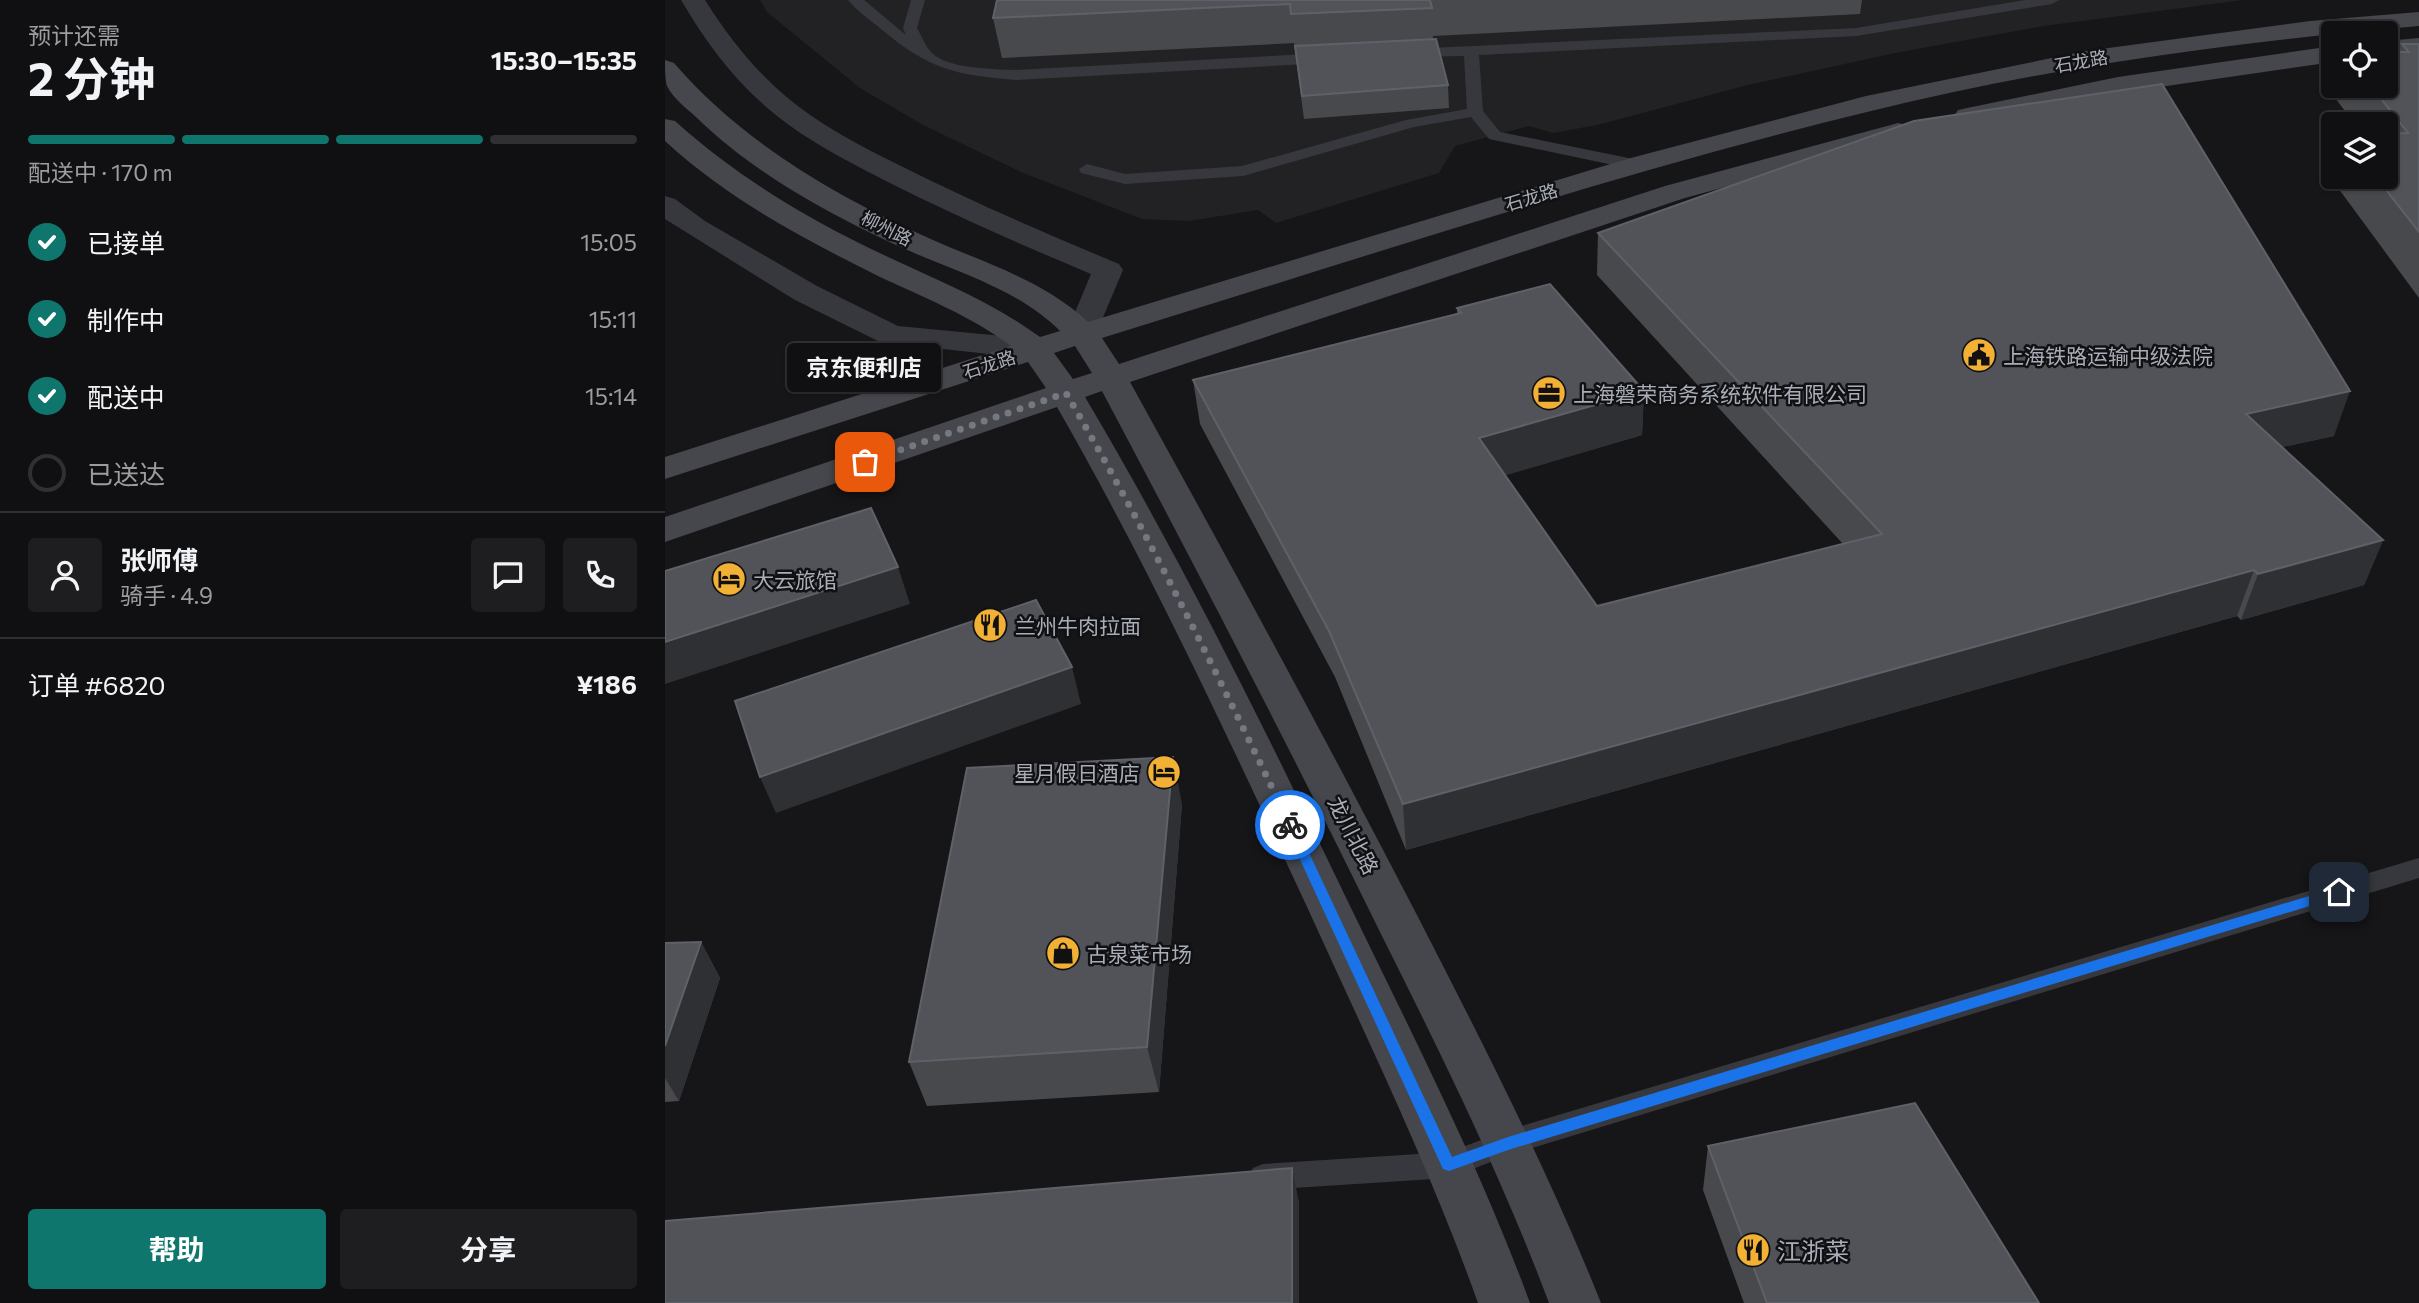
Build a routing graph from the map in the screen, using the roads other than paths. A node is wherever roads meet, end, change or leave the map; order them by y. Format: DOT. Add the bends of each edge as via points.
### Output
graph roads {
  1 [pos="693,0"];
  2 [pos="855,0"];
  3 [pos="918,0"];
  4 [pos="2052,0"];
  5 [pos="2419,19"];
  6 [pos="2419,46"];
  7 [pos="2398,48"];
  8 [pos="1471,51"];
  9 [pos="924,54"];
  10 [pos="1388,55"];
  11 [pos="2321,56"];
  12 [pos="1347,57"];
  13 [pos="665,68"];
  14 [pos="1475,112"];
  15 [pos="665,127"];
  16 [pos="1637,165"];
  17 [pos="1087,169"];
  18 [pos="665,205"];
  19 [pos="1083,334"];
  20 [pos="1035,349"];
  21 [pos="1111,377"];
  22 [pos="1066,393"];
  23 [pos="665,468"];
  24 [pos="665,530"];
  25 [pos="2419,868"];
  26 [pos="1508,1143"];
  27 [pos="1449,1165"];
  28 [pos="1234,1179"];
  29 [pos="1504,1303"];
  30 [pos="1575,1303"];
  1 -- 19 [label="street" via="739,65 789,112 855,154 961,208 1108,270"];
  2 -- 9 [label="lane"];
  3 -- 9 [label="lane" via="910,28"];
  4 -- 8 [label="lane" via="1856,32"];
  5 -- 16 [label="main road, 石龙路" via="2310,28 2086,59 1866,104"];
  6 -- 7 [label="main road"];
  8 -- 10 [label="lane"];
  8 -- 14 [label="lane"];
  9 -- 12 [label="lane" via="977,72 1016,75"];
  11 -- 21 [label="main road, 石龙路" via="2118,85 1933,123 1675,192"];
  13 -- 19 [label="main road, 柳州路" via="731,136 796,181 907,239 1031,293"];
  14 -- 16 [label="lane" via="1495,136"];
  14 -- 17 [label="lane" via="1412,123 1243,171 1125,179"];
  15 -- 20 [label="main road, 柳州路" via="690,152 754,199 976,310"];
  16 -- 19 [label="main road, 石龙路"];
  18 -- 20 [label="street" via="807,292 891,335"];
  19 -- 20 [label="main road, 石龙路"];
  19 -- 21 [label="main road, 柳州路"];
  20 -- 22 [label="main road, 柳州路"];
  20 -- 23 [label="main road, 石龙路"];
  21 -- 22 [label="main road, 石龙路"];
  21 -- 26 [label="main road, 龙川北路" via="1292,712"];
  22 -- 24 [label="main road, 石龙路"];
  22 -- 27 [label="main road" via="1119,484 1244,728"];
  25 -- 26 [label="lane"];
  26 -- 27 [label="lane"];
  26 -- 30 [label="main road, 龙川北路"];
  27 -- 28 [label="lane"];
  27 -- 29 [label="main road"];
}
